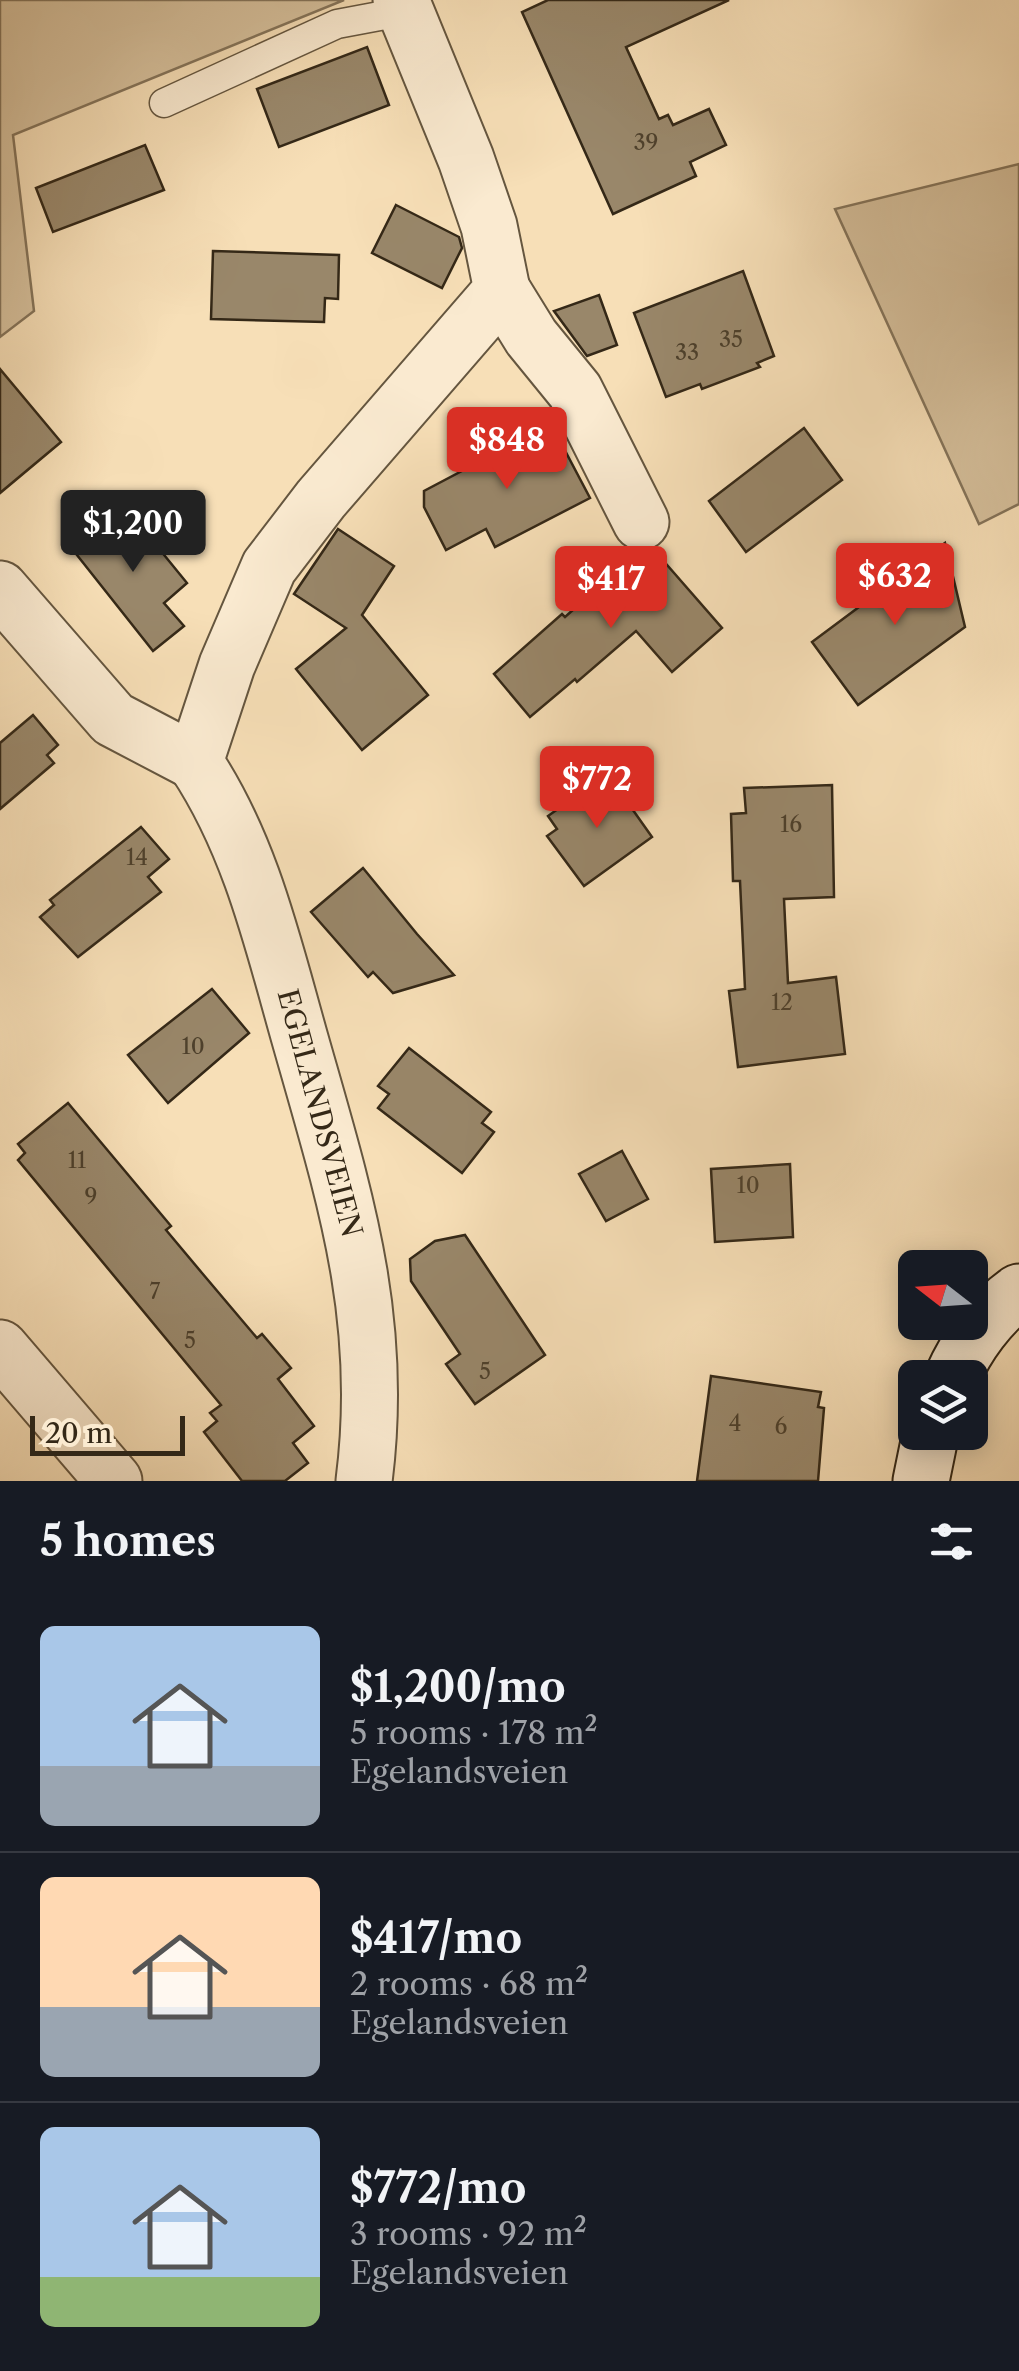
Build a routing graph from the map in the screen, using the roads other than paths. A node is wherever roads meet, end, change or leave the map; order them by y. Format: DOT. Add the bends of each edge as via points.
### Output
graph roads {
  1 [pos="404,10"];
  2 [pos="164,102"];
  3 [pos="502,290"];
  4 [pos="641,522"];
  5 [pos="0,589"];
  6 [pos="195,762"];
  7 [pos="1019,1292"];
  8 [pos="0,1348"];
  9 [pos="960,1360"];
  10 [pos="927,1450"];
  11 [pos="114,1481"];
  12 [pos="364,1481"];
  13 [pos="921,1481"];
  1 -- 2 [label="lane" via="337,24"];
  1 -- 3 [label="street" via="484,209"];
  3 -- 4 [label="street" via="575,391"];
  3 -- 6 [label="street" via="269,568"];
  5 -- 6 [label="street" via="113,719"];
  6 -- 12 [label="street, EGELANDSVEIEN" via="240,845 342,1187 363,1278 370,1359"];
  7 -- 9 [label="street"];
  8 -- 11 [label="street"];
  10 -- 13 [label="street"];
}
